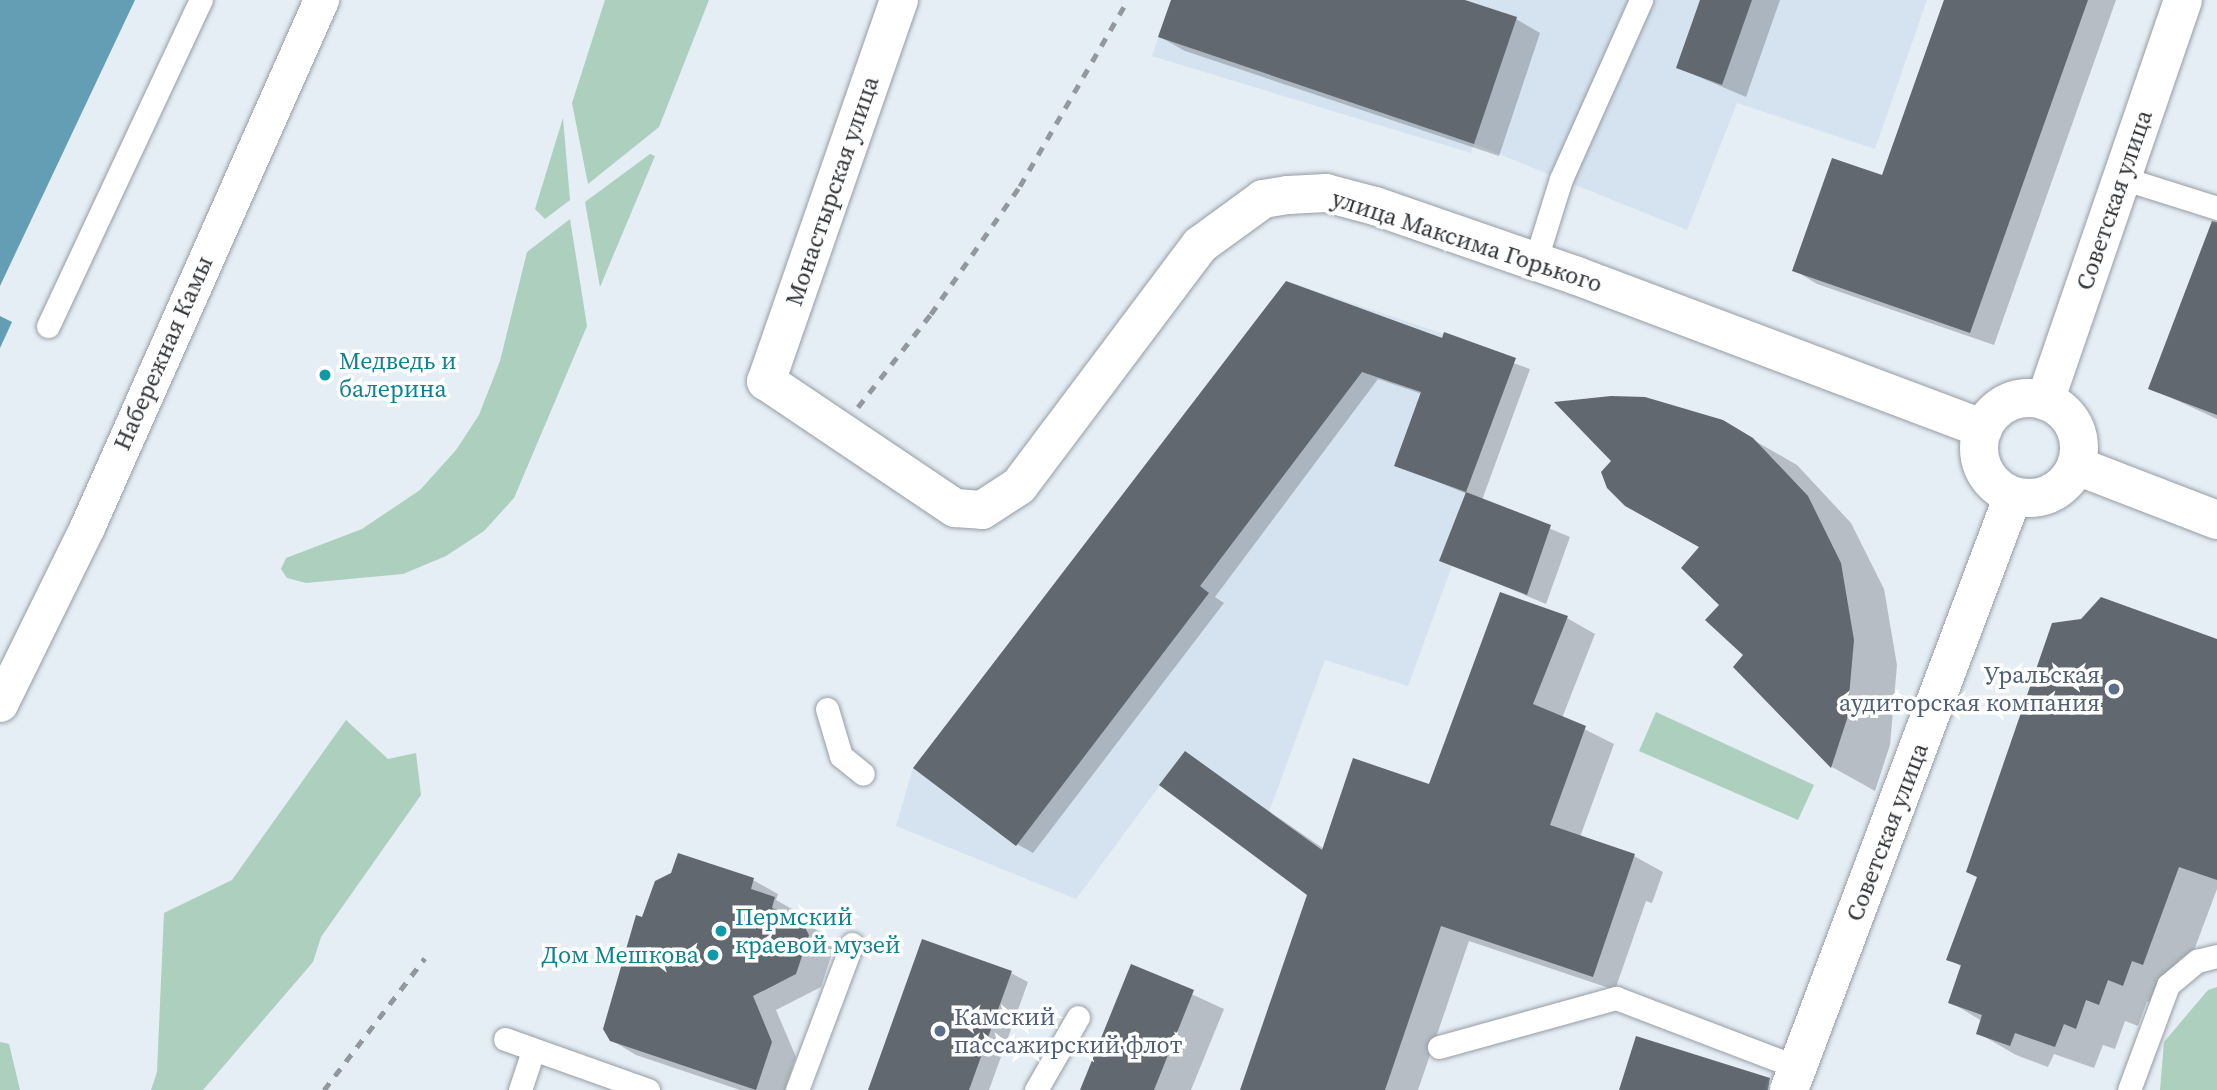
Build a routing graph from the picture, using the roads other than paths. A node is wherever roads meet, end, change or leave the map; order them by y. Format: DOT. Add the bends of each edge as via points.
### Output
graph roads {
  1 [pos="201,0"];
  2 [pos="321,0"];
  3 [pos="899,0"];
  4 [pos="1642,0"];
  5 [pos="2183,0"];
  6 [pos="2122,178"];
  7 [pos="2217,208"];
  8 [pos="1535,262"];
  9 [pos="48,326"];
  10 [pos="2045,401"];
  11 [pos="1983,429"];
  12 [pos="2077,466"];
  13 [pos="1019,486"];
  14 [pos="2012,496"];
  15 [pos="2217,520"];
  16 [pos="0,704"];
  17 [pos="827,709"];
  18 [pos="863,774"];
  19 [pos="852,944"];
  20 [pos="2217,956"];
  21 [pos="1078,1017"];
  22 [pos="505,1040"];
  23 [pos="1439,1046"];
  24 [pos="533,1051"];
  25 [pos="1793,1078"];
  26 [pos="520,1090"];
  27 [pos="648,1090"];
  28 [pos="797,1090"];
  29 [pos="1035,1090"];
  30 [pos="2129,1090"];
  1 -- 9 [label="lane"];
  2 -- 16 [label="street, Набережная Камы" via="87,527"];
  3 -- 13 [label="street, Монастырская улица" via="766,381 955,508 982,510"];
  4 -- 8 [label="lane" via="1561,179"];
  5 -- 6 [label="street, Советская улица"];
  6 -- 7 [label="lane"];
  6 -- 10 [label="street, Советская улица"];
  8 -- 11 [label="street, улица Максима Горького"];
  8 -- 13 [label="street, улица Максима Горького" via="1326,193 1263,199 1200,246"];
  10 -- 11 [label="street" via="2016,400 1990,416"];
  10 -- 12 [label="street" via="2057,406 2075,427"];
  11 -- 14 [label="street" via="1979,445 1984,469 1998,488"];
  12 -- 14 [label="street" via="2057,490 2043,496"];
  12 -- 15 [label="street"];
  14 -- 25 [label="street, Советская улица"];
  17 -- 18 [label="lane" via="841,756"];
  19 -- 28 [label="lane"];
  20 -- 30 [label="lane" via="2197,961 2168,985"];
  21 -- 29 [label="lane"];
  22 -- 24 [label="lane"];
  23 -- 25 [label="lane" via="1616,998"];
  24 -- 26 [label="lane"];
  24 -- 27 [label="lane"];
}
